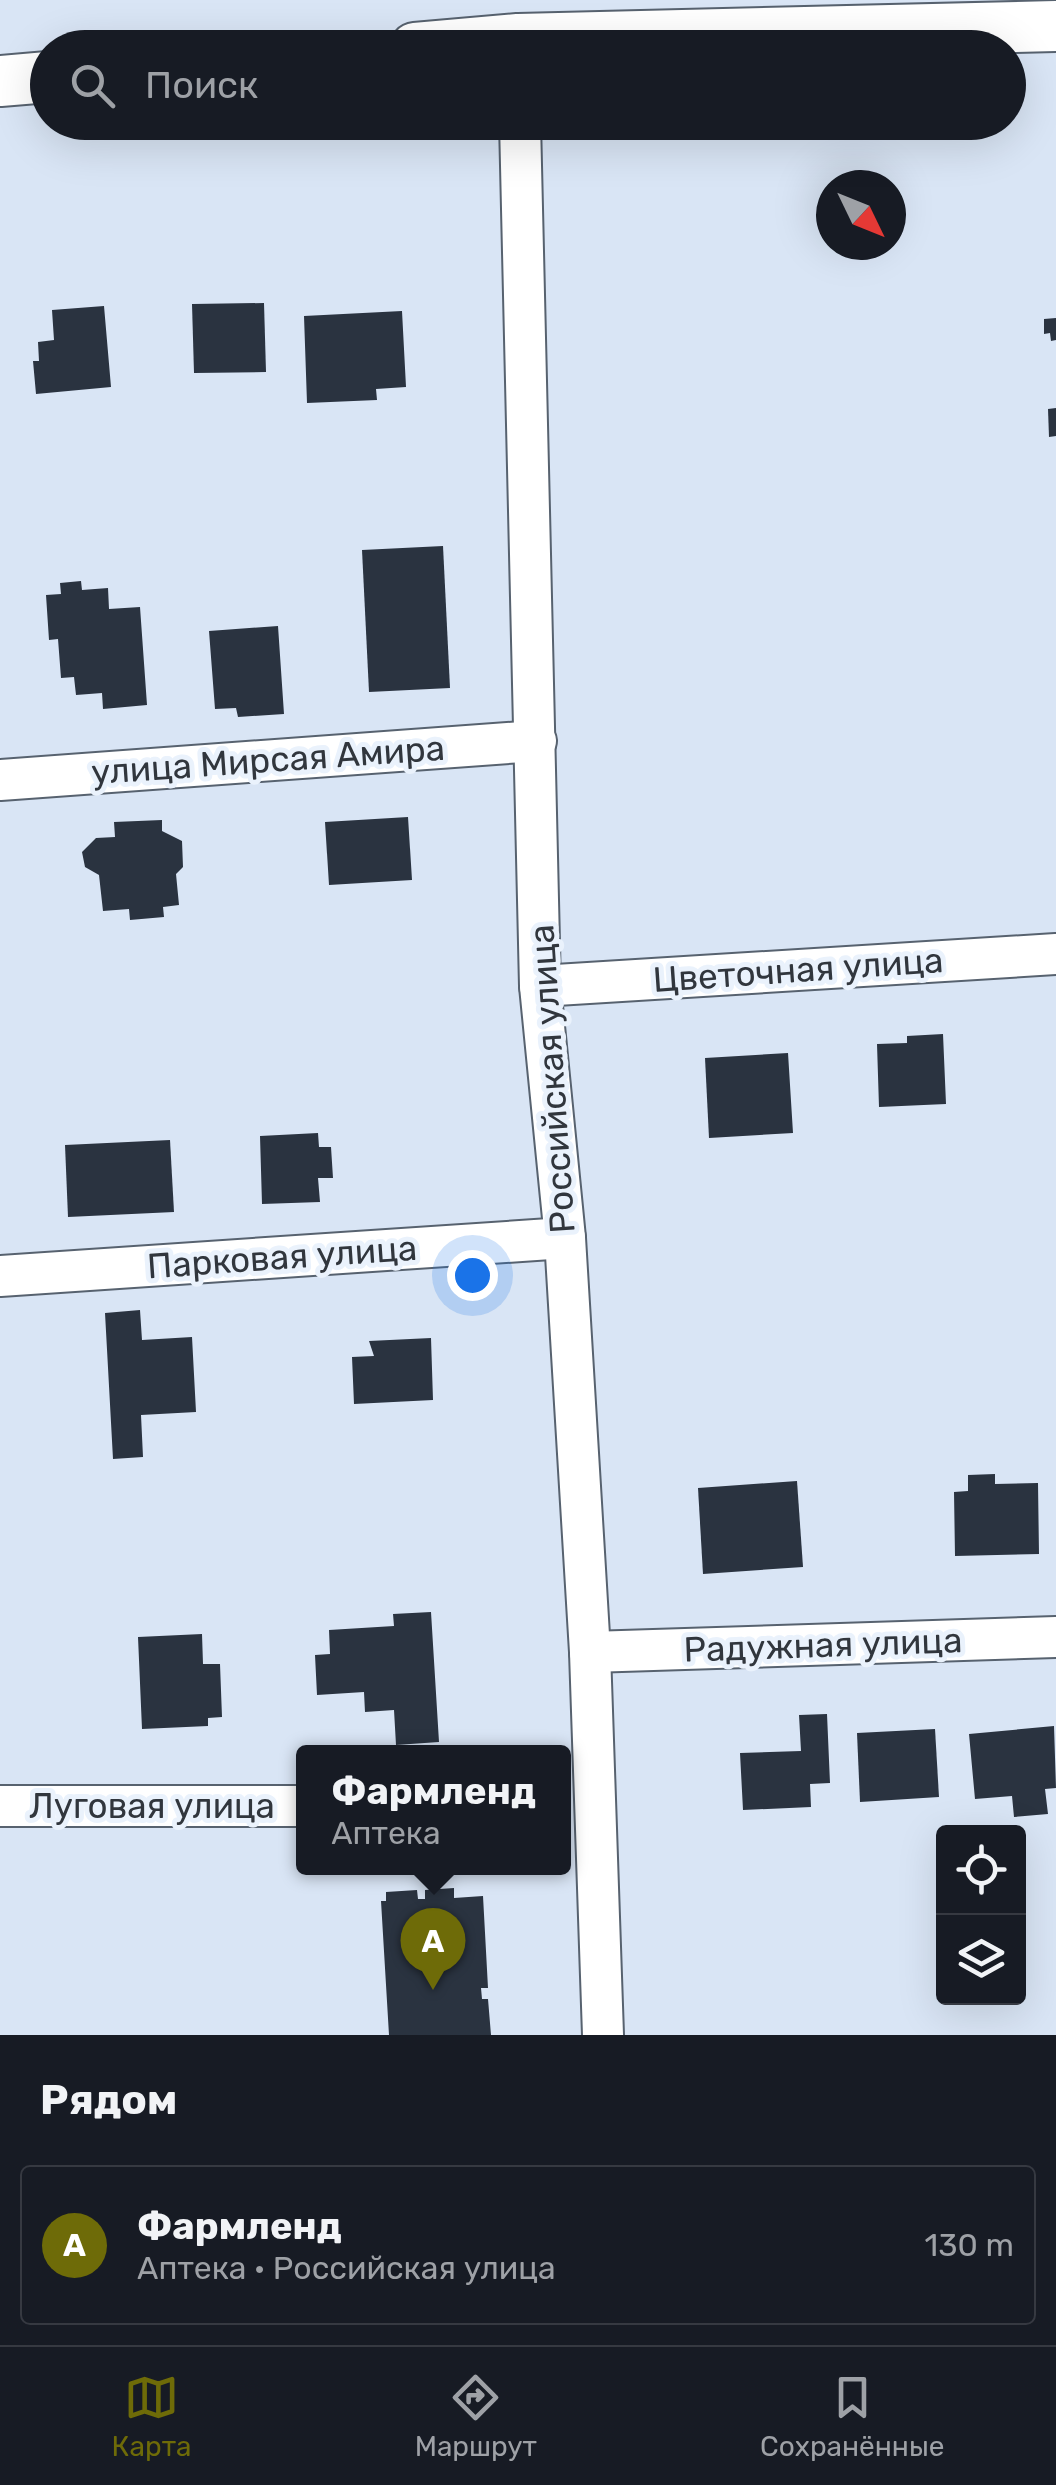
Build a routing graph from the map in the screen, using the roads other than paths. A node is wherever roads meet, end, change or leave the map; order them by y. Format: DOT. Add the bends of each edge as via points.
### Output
graph roads {
  1 [pos="1056,26"];
  2 [pos="936,30"];
  3 [pos="30,78"];
  4 [pos="0,80"];
  5 [pos="520,140"];
  6 [pos="536,740"];
  7 [pos="0,780"];
  8 [pos="1056,954"];
  9 [pos="540,986"];
  10 [pos="564,1238"];
  11 [pos="0,1276"];
  12 [pos="1056,1637"];
  13 [pos="590,1652"];
  14 [pos="0,1806"];
  15 [pos="296,1806"];
  16 [pos="580,1807"];
  17 [pos="603,2035"];
  1 -- 2 [label="street"];
  3 -- 4 [label="street"];
  5 -- 6 [label="street, Российская улица"];
  6 -- 7 [label="street, улица Мирсая Амира"];
  6 -- 9 [label="street, Российская улица"];
  8 -- 9 [label="street, Цветочная улица"];
  9 -- 10 [label="street, Российская улица"];
  10 -- 11 [label="street, Парковая улица"];
  10 -- 13 [label="street, Российская улица"];
  12 -- 13 [label="street, Радужная улица"];
  13 -- 16 [label="street, Российская улица"];
  14 -- 15 [label="street, Луговая улица"];
  16 -- 17 [label="street, Российская улица"];
}
